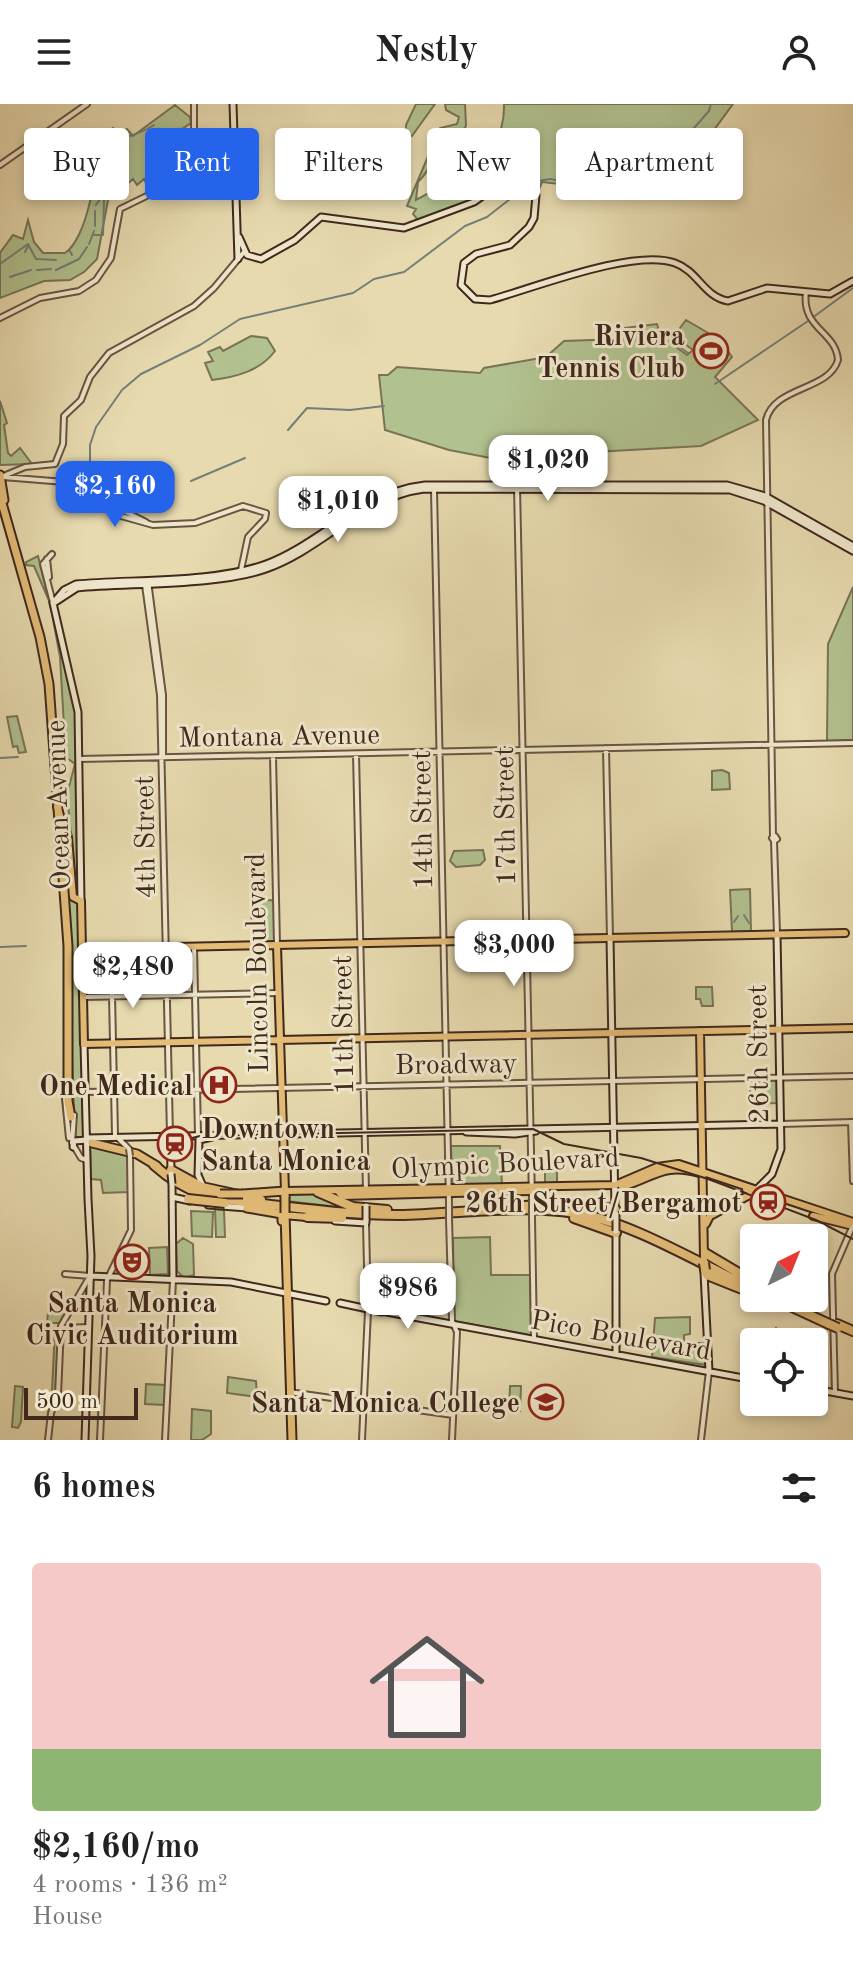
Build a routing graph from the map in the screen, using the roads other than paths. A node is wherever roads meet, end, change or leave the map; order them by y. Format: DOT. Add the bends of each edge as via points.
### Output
graph roads {
  1 [pos="87,104"];
  2 [pos="194,104"];
  3 [pos="233,104"];
  4 [pos="0,165"];
  5 [pos="239,237"];
  6 [pos="277,252"];
  7 [pos="242,257"];
  8 [pos="853,281"];
  9 [pos="806,292"];
  10 [pos="0,318"];
  11 [pos="2,485"];
  12 [pos="517,486"];
  13 [pos="434,487"];
  14 [pos="89,492"];
  15 [pos="767,500"];
  16 [pos="148,524"];
  17 [pos="853,548"];
  18 [pos="241,571"];
  19 [pos="147,580"];
  20 [pos="56,598"];
  21 [pos="853,743"];
  22 [pos="773,744"];
  23 [pos="606,748"];
  24 [pos="522,750"];
  25 [pos="439,752"];
  26 [pos="356,754"];
  27 [pos="273,756"];
  28 [pos="163,758"];
  29 [pos="79,759"];
  30 [pos="60,810"];
  31 [pos="78,900"];
  32 [pos="849,933"];
  33 [pos="777,935"];
  34 [pos="610,938"];
  35 [pos="66,940"];
  36 [pos="527,940"];
  37 [pos="443,942"];
  38 [pos="360,944"];
  39 [pos="277,946"];
  40 [pos="194,947"];
  41 [pos="167,948"];
  42 [pos="82,949"];
  43 [pos="111,949"];
  44 [pos="278,993"];
  45 [pos="195,995"];
  46 [pos="168,996"];
  47 [pos="83,997"];
  48 [pos="112,997"];
  49 [pos="853,1028"];
  50 [pos="779,1030"];
  51 [pos="700,1031"];
  52 [pos="612,1033"];
  53 [pos="529,1035"];
  54 [pos="446,1037"];
  55 [pos="362,1039"];
  56 [pos="280,1040"];
  57 [pos="196,1042"];
  58 [pos="169,1043"];
  59 [pos="84,1044"];
  60 [pos="113,1044"];
  61 [pos="69,1067"];
  62 [pos="853,1075"];
  63 [pos="780,1077"];
  64 [pos="702,1078"];
  65 [pos="613,1080"];
  66 [pos="66,1081"];
  67 [pos="530,1082"];
  68 [pos="446,1084"];
  69 [pos="364,1085"];
  70 [pos="280,1087"];
  71 [pos="197,1089"];
  72 [pos="169,1090"];
  73 [pos="114,1091"];
  74 [pos="85,1092"];
  75 [pos="852,1122"];
  76 [pos="781,1124"];
  77 [pos="703,1126"];
  78 [pos="614,1127"];
  79 [pos="531,1130"];
  80 [pos="448,1131"];
  81 [pos="365,1132"];
  82 [pos="282,1134"];
  83 [pos="170,1135"];
  84 [pos="116,1137"];
  85 [pos="198,1137"];
  86 [pos="89,1142"];
  87 [pos="73,1147"];
  88 [pos="87,1161"];
  89 [pos="154,1165"];
  90 [pos="703,1172"];
  91 [pos="198,1175"];
  92 [pos="172,1178"];
  93 [pos="853,1181"];
  94 [pos="202,1187"];
  95 [pos="615,1187"];
  96 [pos="532,1189"];
  97 [pos="760,1189"];
  98 [pos="269,1191"];
  99 [pos="449,1191"];
  100 [pos="318,1192"];
  101 [pos="366,1193"];
  102 [pos="283,1194"];
  103 [pos="175,1198"];
  104 [pos="266,1201"];
  105 [pos="247,1208"];
  106 [pos="387,1210"];
  107 [pos="504,1210"];
  108 [pos="616,1212"];
  109 [pos="307,1213"];
  110 [pos="283,1214"];
  111 [pos="366,1221"];
  112 [pos="705,1228"];
  113 [pos="852,1229"];
  114 [pos="616,1232"];
  115 [pos="705,1265"];
  116 [pos="73,1275"];
  117 [pos="90,1276"];
  118 [pos="107,1277"];
  119 [pos="173,1280"];
  120 [pos="740,1280"];
  121 [pos="740,1281"];
  122 [pos="740,1281"];
  123 [pos="285,1293"];
  124 [pos="368,1308"];
  125 [pos="808,1312"];
  126 [pos="454,1324"];
  127 [pos="62,1327"];
  128 [pos="88,1327"];
  129 [pos="853,1334"];
  130 [pos="534,1339"];
  131 [pos="616,1354"];
  132 [pos="709,1371"];
  133 [pos="740,1377"];
  134 [pos="289,1392"];
  135 [pos="828,1392"];
  136 [pos="835,1393"];
  137 [pos="853,1397"];
  138 [pos="364,1403"];
  139 [pos="453,1415"];
  140 [pos="47,1440"];
  141 [pos="84,1440"];
  142 [pos="100,1440"];
  143 [pos="166,1440"];
  144 [pos="292,1440"];
  145 [pos="362,1440"];
  146 [pos="452,1440"];
  147 [pos="701,1440"];
  1 -- 4 [label="street"];
  2 -- 10 [label="street" via="194,162 165,187 120,209 111,258 91,285 72,294 40,298"];
  3 -- 5 [label="main road"];
  5 -- 7 [label="main road"];
  5 -- 7 [label="main road"];
  6 -- 7 [label="main road" via="258,259"];
  6 -- 7 [label="main road" via="264,261"];
  6 -- 9 [label="main road" via="321,217 408,228 474,202 503,180 516,177 534,189 534,218 510,245 476,254 464,263 461,285 475,299 490,300 648,259 684,267 724,301 742,300 767,288"];
  7 -- 11 [label="street" via="194,306 104,359 81,400 64,416 63,444 55,464 25,467"];
  8 -- 9 [label="main road" via="832,294"];
  9 -- 15 [label="street, 26th Street" via="805,312 836,350 838,364 770,409"];
  11 -- 14 [label="street" via="75,483"];
  11 -- 30 [label="highway" via="47,669"];
  12 -- 13 [label="main road"];
  12 -- 15 [label="main road" via="719,484"];
  12 -- 24 [label="street, 17th Street"];
  13 -- 18 [label="main road" via="378,497 279,558"];
  13 -- 19 [label="main road" via="376,503 262,570"];
  13 -- 25 [label="street, 14th Street"];
  14 -- 16 [label="street"];
  14 -- 16 [label="street" via="103,507"];
  15 -- 17 [label="main road"];
  15 -- 22 [label="street, 26th Street"];
  16 -- 18 [label="street" via="195,523 238,507 263,510 265,519 251,531"];
  18 -- 19 [label="main road"];
  19 -- 20 [label="main road" via="77,588"];
  19 -- 28 [label="street, 4th Street" via="163,695"];
  20 -- 20 [label="street" via="46,562 52,554 43,564"];
  20 -- 29 [label="main road, Ocean Avenue" via="78,712"];
  21 -- 22 [label="street, Montana Avenue"];
  22 -- 23 [label="street, Montana Avenue"];
  22 -- 33 [label="street, 26th Street"];
  23 -- 24 [label="street, Montana Avenue"];
  23 -- 34 [label="street"];
  24 -- 25 [label="street, Montana Avenue"];
  24 -- 36 [label="street, 17th Street"];
  25 -- 26 [label="street, Montana Avenue"];
  25 -- 37 [label="street, 14th Street"];
  26 -- 27 [label="street, Montana Avenue"];
  26 -- 38 [label="street, 11th Street"];
  27 -- 28 [label="street, Montana Avenue"];
  27 -- 39 [label="street, Lincoln Boulevard"];
  28 -- 29 [label="street, Montana Avenue"];
  28 -- 41 [label="street, 4th Street"];
  29 -- 31 [label="main road, Ocean Avenue"];
  30 -- 31 [label="main road"];
  30 -- 35 [label="highway"];
  31 -- 42 [label="main road, Ocean Avenue"];
  32 -- 33 [label="main road"];
  33 -- 34 [label="main road"];
  33 -- 50 [label="main road, 26th Street"];
  34 -- 36 [label="main road"];
  34 -- 52 [label="main road"];
  35 -- 61 [label="highway"];
  35 -- 66 [label="highway"];
  36 -- 37 [label="main road"];
  36 -- 53 [label="street, 17th Street"];
  37 -- 38 [label="main road"];
  37 -- 54 [label="street, 14th Street"];
  38 -- 39 [label="main road"];
  38 -- 55 [label="street, 11th Street"];
  39 -- 40 [label="main road"];
  39 -- 44 [label="main road, Lincoln Boulevard"];
  40 -- 41 [label="main road"];
  40 -- 45 [label="street"];
  41 -- 43 [label="main road"];
  41 -- 46 [label="street, 4th Street"];
  42 -- 43 [label="main road"];
  42 -- 47 [label="main road, Ocean Avenue"];
  43 -- 48 [label="street"];
  44 -- 45 [label="street"];
  44 -- 56 [label="main road, Lincoln Boulevard"];
  45 -- 46 [label="street"];
  45 -- 57 [label="street"];
  46 -- 48 [label="street"];
  46 -- 58 [label="street, 4th Street"];
  47 -- 48 [label="street"];
  47 -- 59 [label="main road, Ocean Avenue"];
  48 -- 60 [label="street"];
  49 -- 50 [label="main road"];
  50 -- 51 [label="main road"];
  50 -- 63 [label="main road, 26th Street"];
  51 -- 52 [label="main road"];
  51 -- 64 [label="main road"];
  52 -- 53 [label="main road"];
  52 -- 65 [label="main road"];
  53 -- 54 [label="main road"];
  53 -- 67 [label="street, 17th Street"];
  54 -- 55 [label="main road"];
  54 -- 68 [label="street, 14th Street"];
  55 -- 56 [label="main road"];
  55 -- 69 [label="street, 11th Street"];
  56 -- 57 [label="main road"];
  56 -- 70 [label="main road, Lincoln Boulevard"];
  57 -- 58 [label="main road"];
  57 -- 71 [label="street"];
  58 -- 60 [label="main road"];
  58 -- 72 [label="street, 4th Street"];
  59 -- 60 [label="main road"];
  59 -- 74 [label="main road, Ocean Avenue"];
  60 -- 73 [label="street"];
  61 -- 66 [label="highway" via="71,1119"];
  61 -- 87 [label="street"];
  62 -- 63 [label="street, Broadway"];
  63 -- 64 [label="street, Broadway"];
  63 -- 76 [label="main road, 26th Street"];
  64 -- 65 [label="street, Broadway"];
  64 -- 77 [label="main road"];
  65 -- 67 [label="street, Broadway"];
  65 -- 78 [label="main road"];
  66 -- 88 [label="street" via="70,1147 78,1159"];
  67 -- 68 [label="street, Broadway"];
  67 -- 79 [label="street, 17th Street"];
  68 -- 69 [label="street, Broadway"];
  68 -- 80 [label="street, 14th Street"];
  69 -- 70 [label="street, Broadway"];
  69 -- 81 [label="street, 11th Street"];
  70 -- 71 [label="street, Broadway"];
  70 -- 82 [label="main road, Lincoln Boulevard"];
  71 -- 72 [label="street, Broadway"];
  71 -- 85 [label="street"];
  72 -- 73 [label="street, Broadway"];
  72 -- 83 [label="street, 4th Street"];
  73 -- 74 [label="street, Broadway"];
  73 -- 84 [label="street"];
  74 -- 86 [label="main road, Ocean Avenue"];
  75 -- 76 [label="street"];
  75 -- 93 [label="street"];
  76 -- 77 [label="main road"];
  76 -- 97 [label="main road, 26th Street" via="779,1159"];
  77 -- 78 [label="main road"];
  77 -- 90 [label="main road"];
  78 -- 79 [label="main road"];
  78 -- 95 [label="main road"];
  79 -- 80 [label="main road"];
  79 -- 96 [label="street, 17th Street"];
  80 -- 81 [label="main road"];
  80 -- 99 [label="street, 14th Street"];
  81 -- 82 [label="main road"];
  81 -- 101 [label="street, 11th Street"];
  82 -- 85 [label="main road"];
  82 -- 102 [label="main road, Lincoln Boulevard"];
  83 -- 84 [label="main road"];
  83 -- 85 [label="main road"];
  83 -- 92 [label="main road, 4th Street"];
  84 -- 86 [label="main road"];
  84 -- 118 [label="street, bridge" via="129,1149 131,1228"];
  85 -- 91 [label="main road"];
  86 -- 87 [label="main road" via="74,1141"];
  86 -- 88 [label="main road, Ocean Avenue"];
  86 -- 89 [label="highway"];
  86 -- 92 [label="highway" via="140,1155"];
  87 -- 88 [label="street"];
  88 -- 117 [label="main road, Ocean Avenue"];
  89 -- 92 [label="highway"];
  90 -- 95 [label="main road, Olympic Boulevard" via="683,1164 663,1165"];
  90 -- 97 [label="main road, Olympic Boulevard"];
  90 -- 112 [label="main road"];
  91 -- 94 [label="highway"];
  91 -- 98 [label="main road, Olympic Boulevard" via="201,1184 211,1187"];
  92 -- 94 [label="highway"];
  92 -- 98 [label="highway, bridge" via="220,1194"];
  92 -- 103 [label="main road, 4th Street"];
  92 -- 104 [label="highway" via="207,1195"];
  92 -- 105 [label="highway" via="195,1198"];
  92 -- 109 [label="highway" via="208,1198"];
  94 -- 104 [label="highway"];
  95 -- 96 [label="main road, Olympic Boulevard"];
  95 -- 108 [label="main road"];
  96 -- 99 [label="main road, Olympic Boulevard"];
  96 -- 130 [label="street, 17th Street, bridge"];
  97 -- 112 [label="main road" via="710,1216"];
  97 -- 113 [label="main road, Olympic Boulevard"];
  98 -- 102 [label="highway, Olympic Boulevard"];
  99 -- 101 [label="main road, Olympic Boulevard"];
  99 -- 126 [label="street, 14th Street, bridge"];
  100 -- 101 [label="main road, Olympic Boulevard"];
  100 -- 102 [label="main road, Olympic Boulevard"];
  100 -- 106 [label="highway" via="353,1207"];
  101 -- 111 [label="main road, 11th Street, bridge"];
  102 -- 110 [label="highway, Lincoln Boulevard, bridge"];
  103 -- 105 [label="main road"];
  103 -- 109 [label="highway, bridge"];
  103 -- 119 [label="main road, 4th Street"];
  104 -- 106 [label="highway"];
  105 -- 110 [label="highway"];
  106 -- 107 [label="highway"];
  107 -- 108 [label="highway" via="566,1203"];
  107 -- 109 [label="highway"];
  107 -- 114 [label="highway" via="570,1217"];
  107 -- 120 [label="highway" via="570,1208 605,1216"];
  108 -- 114 [label="main road, bridge"];
  109 -- 110 [label="main road"];
  109 -- 111 [label="main road"];
  110 -- 123 [label="highway, Lincoln Boulevard"];
  111 -- 124 [label="street, 11th Street"];
  112 -- 115 [label="main road"];
  113 -- 136 [label="street" via="832,1274"];
  114 -- 131 [label="main road"];
  115 -- 121 [label="highway"];
  115 -- 122 [label="highway"];
  115 -- 132 [label="main road"];
  116 -- 117 [label="street, Pico Boulevard"];
  117 -- 118 [label="main road, Pico Boulevard"];
  117 -- 127 [label="street"];
  117 -- 128 [label="main road"];
  117 -- 141 [label="main road"];
  118 -- 119 [label="main road, Pico Boulevard"];
  118 -- 142 [label="street"];
  119 -- 123 [label="main road, Pico Boulevard"];
  119 -- 143 [label="street, 4th Street"];
  123 -- 124 [label="main road, Pico Boulevard"];
  123 -- 134 [label="highway, Lincoln Boulevard"];
  124 -- 126 [label="main road, Pico Boulevard"];
  124 -- 138 [label="street, 11th Street"];
  125 -- 129 [label="highway"];
  126 -- 130 [label="main road, Pico Boulevard"];
  126 -- 139 [label="street, 14th Street"];
  127 -- 128 [label="street"];
  127 -- 140 [label="street" via="58,1394"];
  128 -- 141 [label="main road"];
  130 -- 131 [label="main road, Pico Boulevard"];
  131 -- 132 [label="main road, Pico Boulevard"];
  132 -- 133 [label="main road, Pico Boulevard"];
  132 -- 147 [label="street"];
  134 -- 138 [label="street"];
  134 -- 144 [label="highway, Lincoln Boulevard"];
  135 -- 136 [label="main road"];
  136 -- 137 [label="main road"];
  138 -- 139 [label="street"];
  138 -- 145 [label="street, 11th Street"];
  139 -- 146 [label="street, 14th Street"];
}
